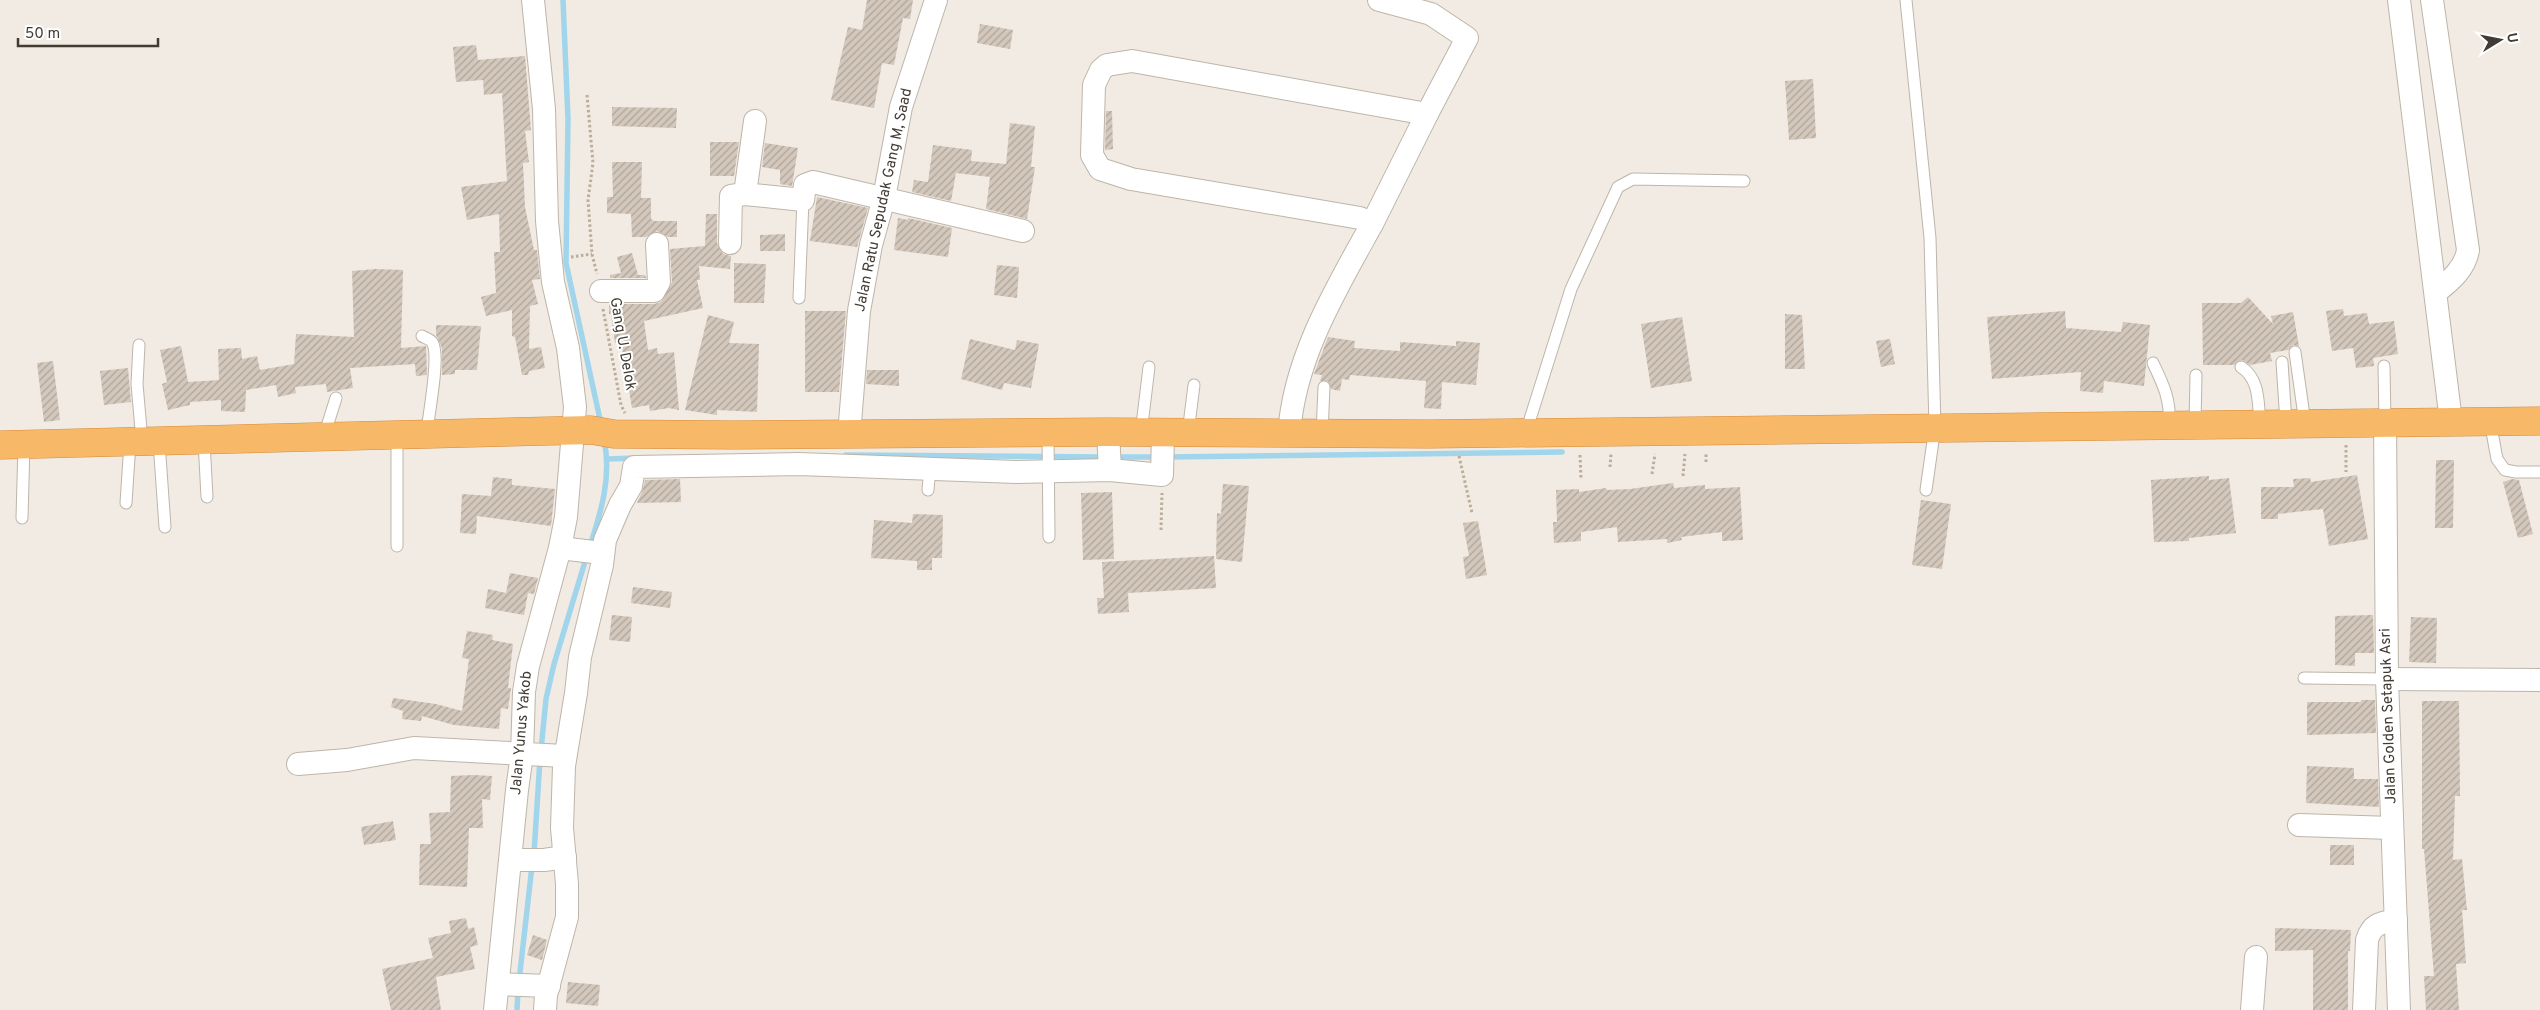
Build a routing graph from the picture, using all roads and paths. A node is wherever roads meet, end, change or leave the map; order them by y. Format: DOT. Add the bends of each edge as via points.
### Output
graph roads {
  1 [pos="533,0"];
  2 [pos="936,0"];
  3 [pos="1380,0"];
  4 [pos="1906,0"];
  5 [pos="2399,0"];
  6 [pos="2432,0"];
  7 [pos="587,95"];
  8 [pos="1427,114"];
  9 [pos="755,121"];
  10 [pos="1744,181"];
  11 [pos="745,194"];
  12 [pos="884,198"];
  13 [pos="803,200"];
  14 [pos="1372,224"];
  15 [pos="1023,231"];
  16 [pos="730,243"];
  17 [pos="657,244"];
  18 [pos="601,291"];
  19 [pos="2436,292"];
  20 [pos="799,298"];
  21 [pos="422,336"];
  22 [pos="139,346"];
  23 [pos="2294,352"];
  24 [pos="2282,362"];
  25 [pos="2153,363"];
  26 [pos="2384,366"];
  27 [pos="1149,367"];
  28 [pos="2241,367"];
  29 [pos="2196,375"];
  30 [pos="1194,385"];
  31 [pos="1324,388"];
  32 [pos="336,398"];
  33 [pos="2451,421"];
  34 [pos="2490,421"];
  35 [pos="2540,421"];
  36 [pos="2385,422"];
  37 [pos="2284,423"];
  38 [pos="2182,424"];
  39 [pos="1935,427"];
  40 [pos="1526,432"];
  41 [pos="427,433"];
  42 [pos="1289,434"];
  43 [pos="1322,434"];
  44 [pos="1453,434"];
  45 [pos="397,435"];
  46 [pos="849,435"];
  47 [pos="324,436"];
  48 [pos="1048,439"];
  49 [pos="204,441"];
  50 [pos="144,443"];
  51 [pos="618,444"];
  52 [pos="12,445"];
  53 [pos="1163,449"];
  54 [pos="802,452"];
  55 [pos="930,453"];
  56 [pos="1109,453"];
  57 [pos="1049,467"];
  58 [pos="2540,472"];
  59 [pos="928,490"];
  60 [pos="1926,490"];
  61 [pos="207,497"];
  62 [pos="126,503"];
  63 [pos="1472,513"];
  64 [pos="22,518"];
  65 [pos="165,527"];
  66 [pos="1161,530"];
  67 [pos="1049,537"];
  68 [pos="397,546"];
  69 [pos="582,550"];
  70 [pos="2304,678"];
  71 [pos="2387,679"];
  72 [pos="2540,680"];
  73 [pos="542,755"];
  74 [pos="298,764"];
  75 [pos="2299,826"];
  76 [pos="2392,828"];
  77 [pos="536,859"];
  78 [pos="2396,920"];
  79 [pos="2256,957"];
  80 [pos="504,984"];
  81 [pos="544,986"];
  82 [pos="495,1010"];
  83 [pos="545,1010"];
  84 [pos="2252,1010"];
  85 [pos="2364,1010"];
  86 [pos="2399,1010"];
  1 -- 51 [label="street" via="544,109 552,282 568,348 575,407"];
  2 -- 12 [label="street, Jalan Ratu Sepudak Gang M, Saad" via="901,107"];
  3 -- 8 [label="street" via="1431,14 1467,38"];
  4 -- 39 [label="lane" via="1930,238"];
  5 -- 19 [label="street"];
  6 -- 19 [label="street" via="2468,250 2459,270"];
  7 -- 18 [label="path, Gang U. Delok" via="593,163 588,200 592,254"];
  8 -- 14 [label="street"];
  8 -- 14 [label="street" via="1132,61 1107,65 1101,70 1094,85 1092,155 1100,169 1131,179 1360,218"];
  9 -- 11 [label="street"];
  10 -- 40 [label="lane" via="1633,179 1618,187 1571,289"];
  11 -- 13 [label="street"];
  11 -- 16 [label="street" via="731,196"];
  12 -- 13 [label="street" via="813,182 805,185"];
  12 -- 15 [label="street"];
  12 -- 46 [label="street, Jalan Ratu Sepudak Gang M, Saad" via="871,245 859,311"];
  13 -- 20 [label="lane"];
  14 -- 42 [label="street" via="1331,298 1298,380 1291,405"];
  17 -- 18 [label="street" via="659,282 654,291"];
  18 -- 51 [label="path, Gang U. Delok" via="621,406"];
  19 -- 33 [label="street"];
  21 -- 41 [label="lane" via="431,341 434,348 433,395"];
  22 -- 50 [label="lane" via="137,384"];
  23 -- 37 [label="lane"];
  24 -- 37 [label="lane"];
  25 -- 38 [label="lane" via="2167,392 2170,408"];
  26 -- 36 [label="lane"];
  27 -- 53 [label="lane"];
  28 -- 37 [label="lane" via="2251,373"];
  29 -- 38 [label="lane"];
  30 -- 53 [label="lane"];
  31 -- 43 [label="lane"];
  32 -- 47 [label="lane"];
  33 -- 34 [label="highway"];
  33 -- 36 [label="highway"];
  34 -- 35 [label="highway"];
  34 -- 58 [label="lane" via="2497,459 2505,470"];
  36 -- 37 [label="highway"];
  36 -- 71 [label="street, Jalan Golden Setapuk Asri"];
  37 -- 38 [label="highway"];
  38 -- 39 [label="highway"];
  39 -- 40 [label="highway"];
  39 -- 60 [label="lane"];
  40 -- 44 [label="highway"];
  41 -- 45 [label="highway"];
  41 -- 51 [label="highway"];
  42 -- 43 [label="highway"];
  42 -- 53 [label="highway"];
  43 -- 44 [label="highway"];
  44 -- 63 [label="path"];
  45 -- 47 [label="highway"];
  45 -- 68 [label="lane"];
  46 -- 54 [label="highway"];
  46 -- 55 [label="highway"];
  47 -- 49 [label="highway"];
  48 -- 55 [label="highway"];
  48 -- 56 [label="highway"];
  48 -- 57 [label="lane"];
  49 -- 50 [label="highway"];
  49 -- 61 [label="lane"];
  50 -- 52 [label="highway"];
  50 -- 62 [label="lane"];
  50 -- 65 [label="lane"];
  51 -- 54 [label="highway"];
  51 -- 69 [label="street, Jalan Yunus Yakob" via="566,517"];
  51 -- 69 [label="street" via="631,486 607,533"];
  52 -- 64 [label="lane"];
  53 -- 56 [label="highway"];
  53 -- 56 [label="street"];
  53 -- 66 [label="path"];
  54 -- 55 [label="street"];
  55 -- 57 [label="street"];
  55 -- 59 [label="lane"];
  56 -- 57 [label="street"];
  57 -- 67 [label="lane"];
  69 -- 73 [label="street, Jalan Yunus Yakob" via="528,666 524,692"];
  69 -- 73 [label="street" via="602,565 580,657 576,693"];
  70 -- 71 [label="lane"];
  71 -- 72 [label="street"];
  71 -- 76 [label="street, Jalan Golden Setapuk Asri"];
  73 -- 74 [label="street" via="414,748 347,760"];
  73 -- 77 [label="street" via="562,811"];
  73 -- 77 [label="street, Jalan Yunus Yakob" via="516,790"];
  75 -- 76 [label="street"];
  76 -- 78 [label="street, Jalan Golden Setapuk Asri"];
  77 -- 80 [label="street, Jalan Yunus Yakob"];
  77 -- 81 [label="street" via="567,917"];
  78 -- 85 [label="street" via="2376,924 2369,931"];
  78 -- 86 [label="street, Jalan Golden Setapuk Asri"];
  79 -- 84 [label="street"];
  80 -- 81 [label="street"];
  80 -- 82 [label="street, Jalan Yunus Yakob"];
  81 -- 83 [label="street"];
}
